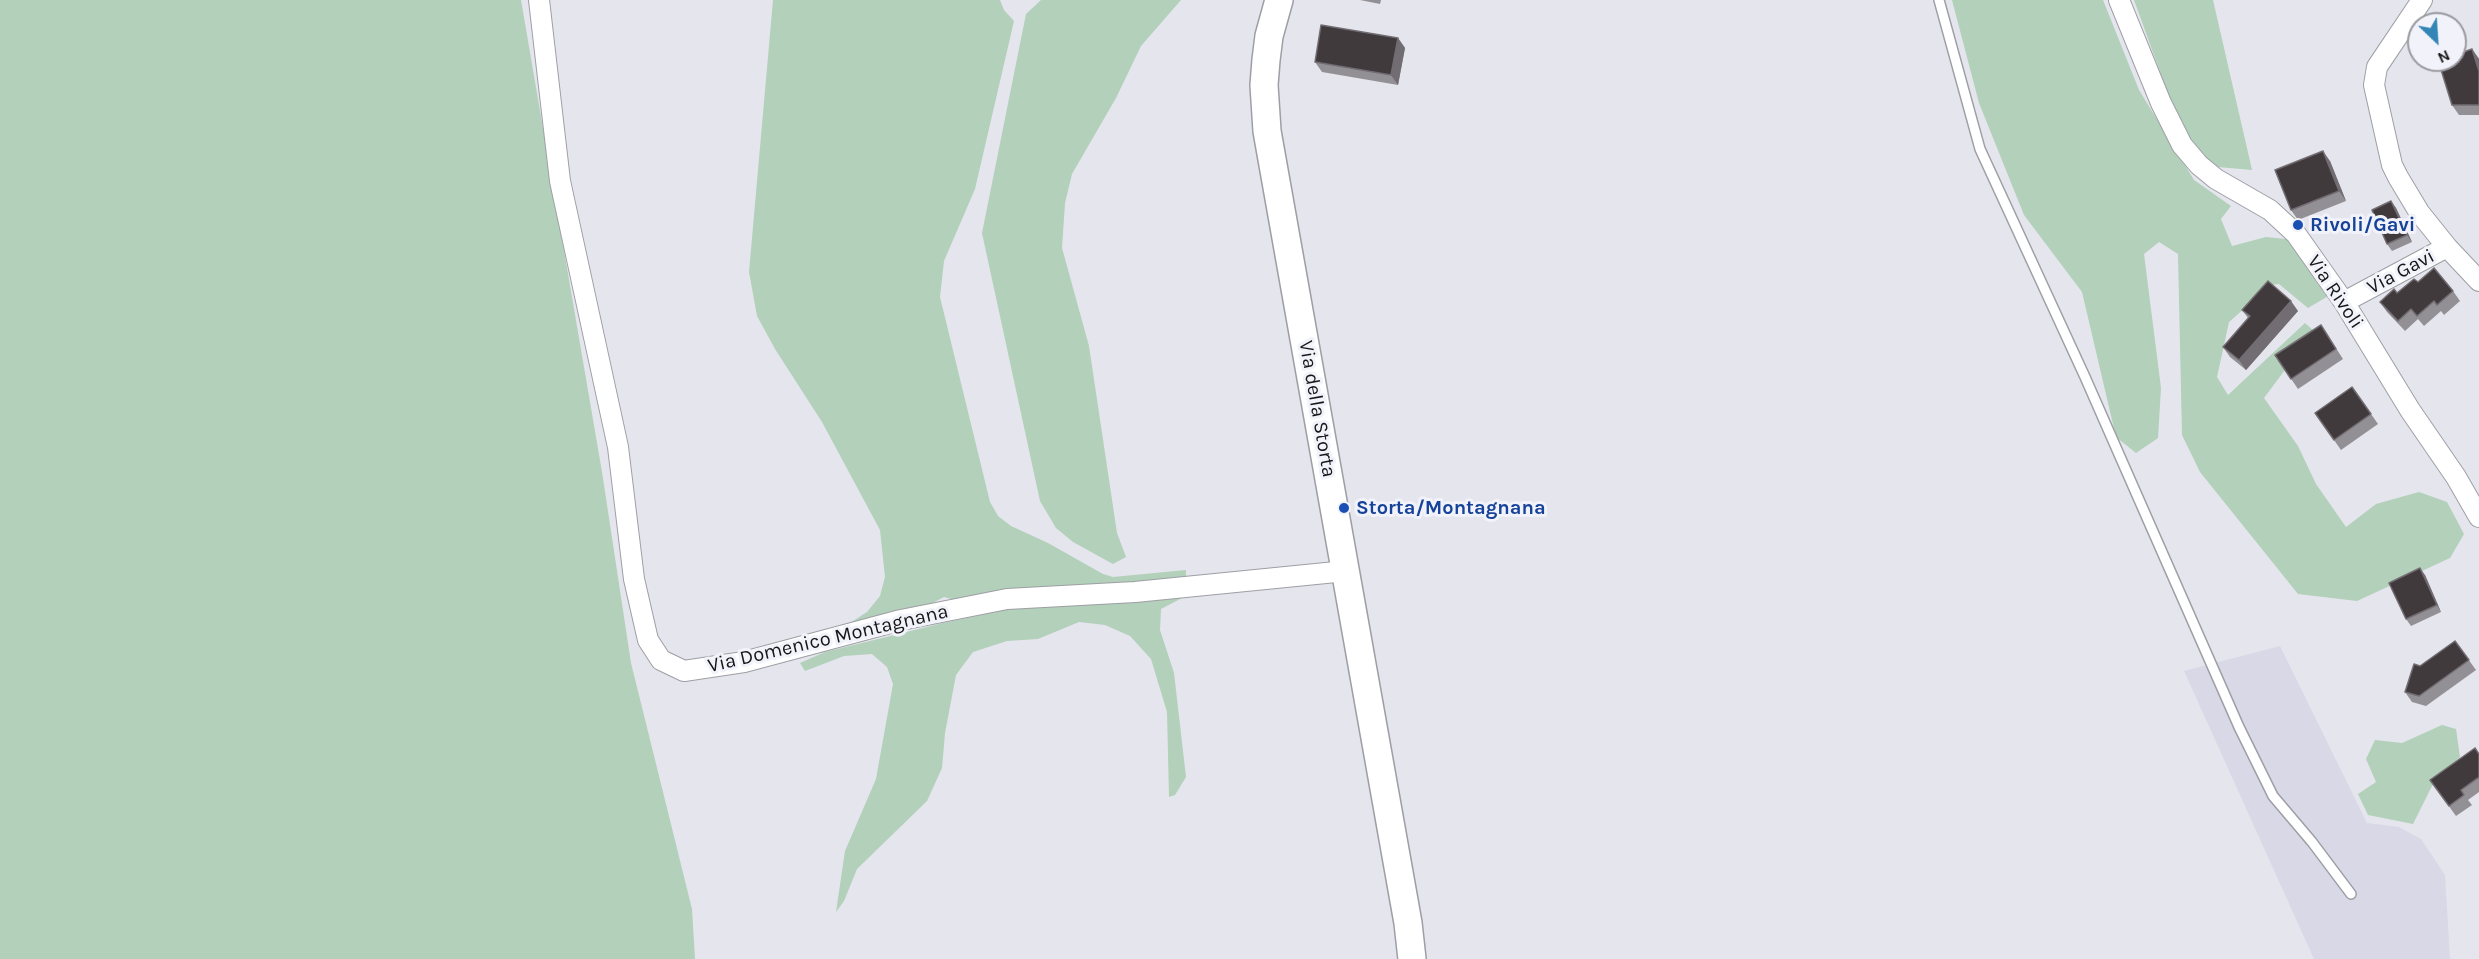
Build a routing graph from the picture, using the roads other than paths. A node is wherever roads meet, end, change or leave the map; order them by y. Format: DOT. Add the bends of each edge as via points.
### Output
graph roads {
  1 [pos="539,0"];
  2 [pos="1279,0"];
  3 [pos="1939,0"];
  4 [pos="2119,0"];
  5 [pos="2422,0"];
  6 [pos="2447,247"];
  7 [pos="2479,281"];
  8 [pos="2344,302"];
  9 [pos="2479,517"];
  10 [pos="1346,571"];
  11 [pos="2351,894"];
  12 [pos="1412,959"];
  1 -- 10 [label="street, Via Domenico Montagnana" via="560,181 618,447 634,579 648,640 661,660 684,671 744,662 901,620 1006,599 1135,592"];
  2 -- 10 [label="main road, Via della Storta" via="1266,60 1267,131"];
  3 -- 11 [label="lane" via="1980,149 2240,727 2273,796"];
  4 -- 8 [label="street, Via Rivoli" via="2182,145 2216,180 2282,220"];
  5 -- 6 [label="street" via="2377,67 2374,85 2392,165 2419,212"];
  6 -- 7 [label="street, Via Gavi"];
  6 -- 8 [label="street, Via Gavi"];
  8 -- 9 [label="street, Via Rivoli"];
  10 -- 12 [label="main road, Via della Storta"];
}
